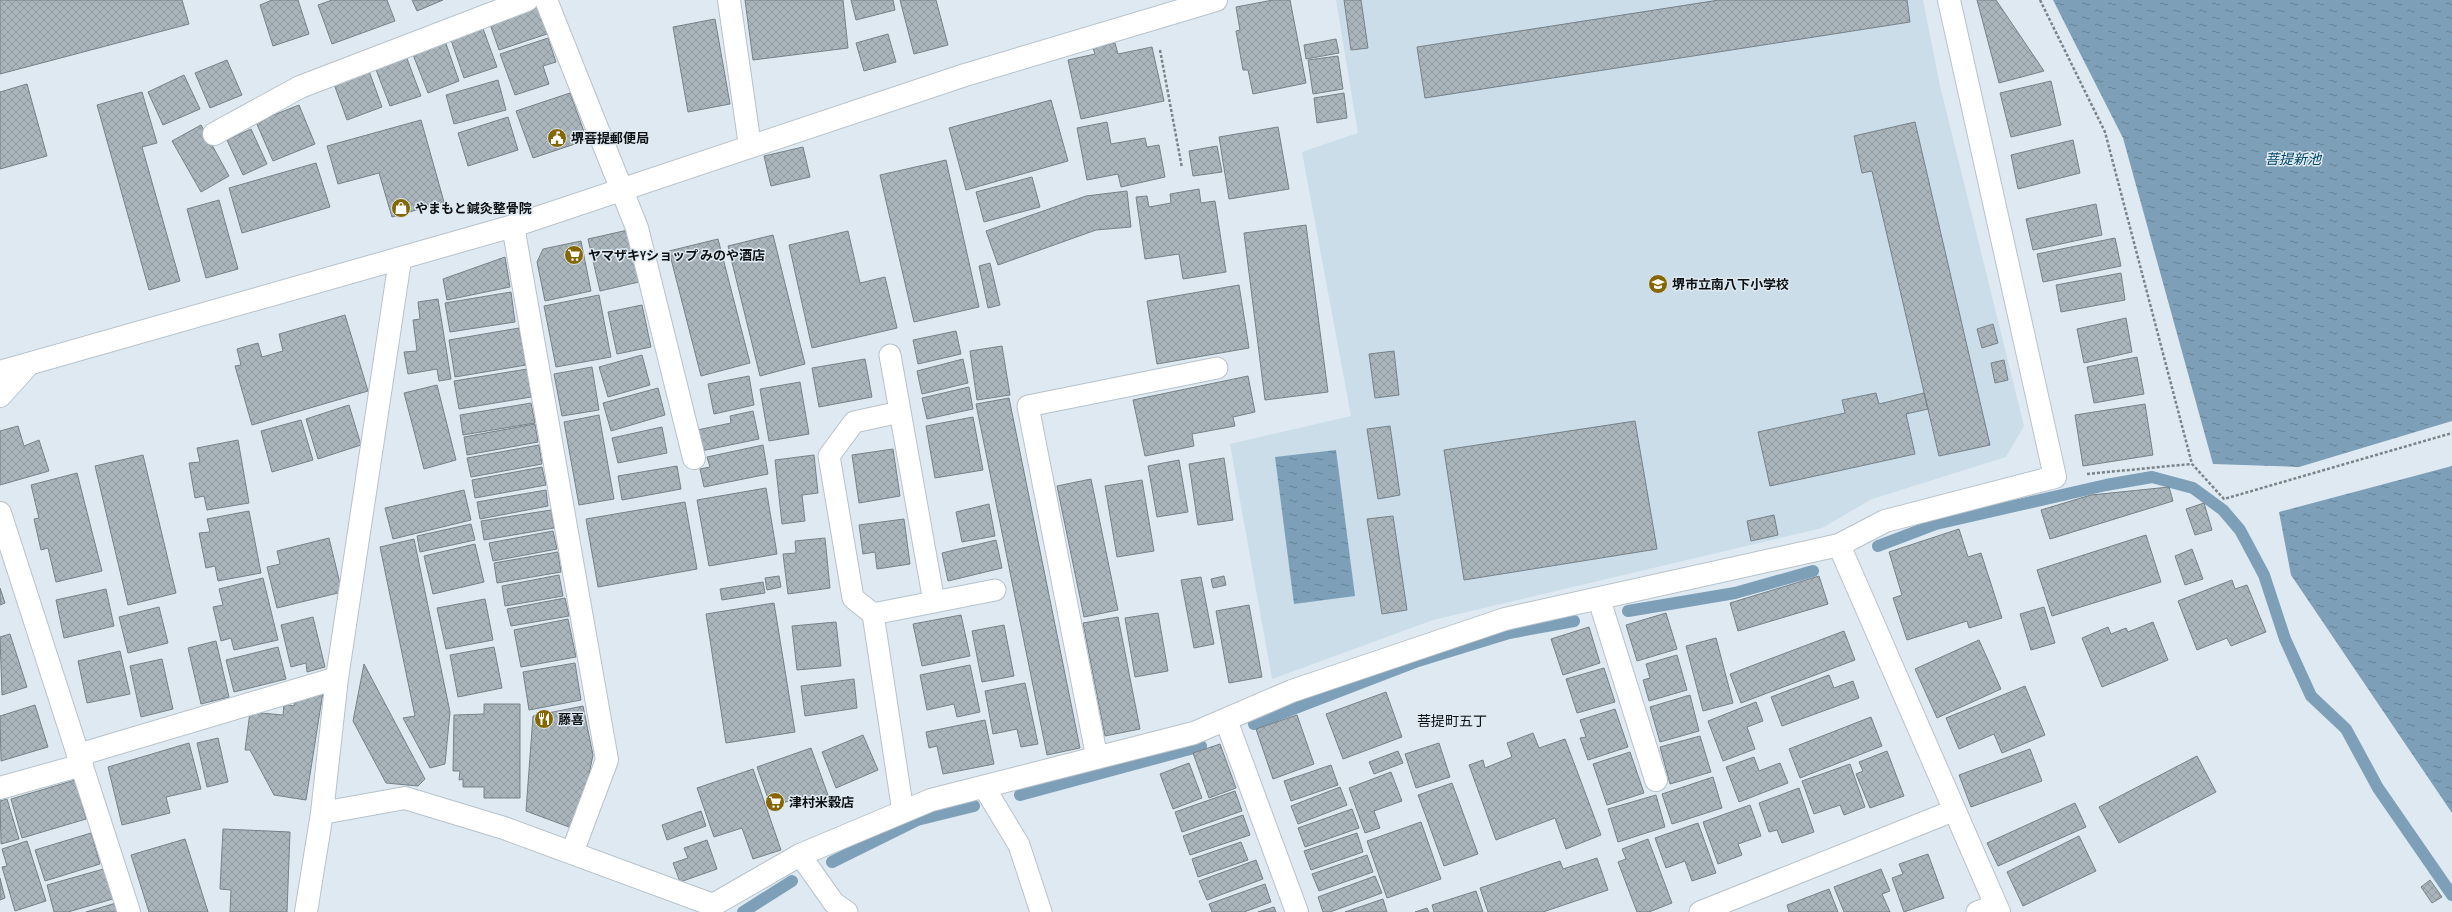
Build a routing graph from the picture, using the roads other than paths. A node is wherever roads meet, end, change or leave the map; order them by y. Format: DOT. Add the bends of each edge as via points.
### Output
graph roads {
  1 [pos="527,0"];
  2 [pos="546,0"];
  3 [pos="729,0"];
  4 [pos="1216,0"];
  5 [pos="1949,0"];
  6 [pos="214,134"];
  7 [pos="750,146"];
  8 [pos="622,189"];
  9 [pos="513,226"];
  10 [pos="400,260"];
  11 [pos="890,355"];
  12 [pos="29,364"];
  13 [pos="1217,368"];
  14 [pos="0,372"];
  15 [pos="0,396"];
  16 [pos="900,412"];
  17 [pos="694,458"];
  18 [pos="0,513"];
  19 [pos="1839,545"];
  20 [pos="995,590"];
  21 [pos="1599,599"];
  22 [pos="934,602"];
  23 [pos="873,614"];
  24 [pos="337,678"];
  25 [pos="1226,720"];
  26 [pos="1097,758"];
  27 [pos="80,760"];
  28 [pos="1656,780"];
  29 [pos="984,787"];
  30 [pos="0,788"];
  31 [pos="1955,810"];
  32 [pos="904,812"];
  33 [pos="322,813"];
  34 [pos="572,853"];
  35 [pos="800,855"];
  36 [pos="712,909"];
  37 [pos="1991,910"];
  38 [pos="129,912"];
  39 [pos="306,912"];
  40 [pos="847,912"];
  41 [pos="1041,912"];
  42 [pos="1297,912"];
  43 [pos="1700,912"];
  1 -- 6 [label="street" via="300,87"];
  2 -- 8 [label="street"];
  3 -- 7 [label="street"];
  4 -- 7 [label="street" via="965,76"];
  5 -- 19 [label="street" via="2055,477 1886,521"];
  7 -- 8 [label="street"];
  8 -- 9 [label="street"];
  8 -- 17 [label="street" via="637,228"];
  9 -- 10 [label="street"];
  9 -- 34 [label="street" via="607,760"];
  10 -- 12 [label="street"];
  10 -- 24 [label="street"];
  11 -- 16 [label="lane"];
  12 -- 14 [label="street"];
  12 -- 15 [label="street"];
  13 -- 26 [label="lane" via="1028,406"];
  16 -- 22 [label="lane"];
  16 -- 23 [label="lane" via="854,422 829,456 852,598"];
  18 -- 27 [label="street"];
  19 -- 21 [label="street"];
  19 -- 31 [label="street"];
  20 -- 22 [label="lane"];
  21 -- 25 [label="street" via="1505,619 1292,690"];
  21 -- 28 [label="street"];
  22 -- 23 [label="lane"];
  23 -- 32 [label="lane"];
  24 -- 27 [label="street"];
  24 -- 33 [label="street"];
  25 -- 26 [label="street" via="1194,733"];
  25 -- 42 [label="street"];
  26 -- 29 [label="street"];
  27 -- 30 [label="street"];
  27 -- 38 [label="street"];
  29 -- 32 [label="street" via="931,800"];
  29 -- 41 [label="lane" via="1019,845"];
  31 -- 37 [label="street"];
  31 -- 43 [label="lane"];
  32 -- 35 [label="street"];
  33 -- 34 [label="street" via="406,798 504,828"];
  33 -- 39 [label="street"];
  34 -- 36 [label="street"];
  35 -- 36 [label="street"];
  35 -- 40 [label="lane" via="834,903"];
}
